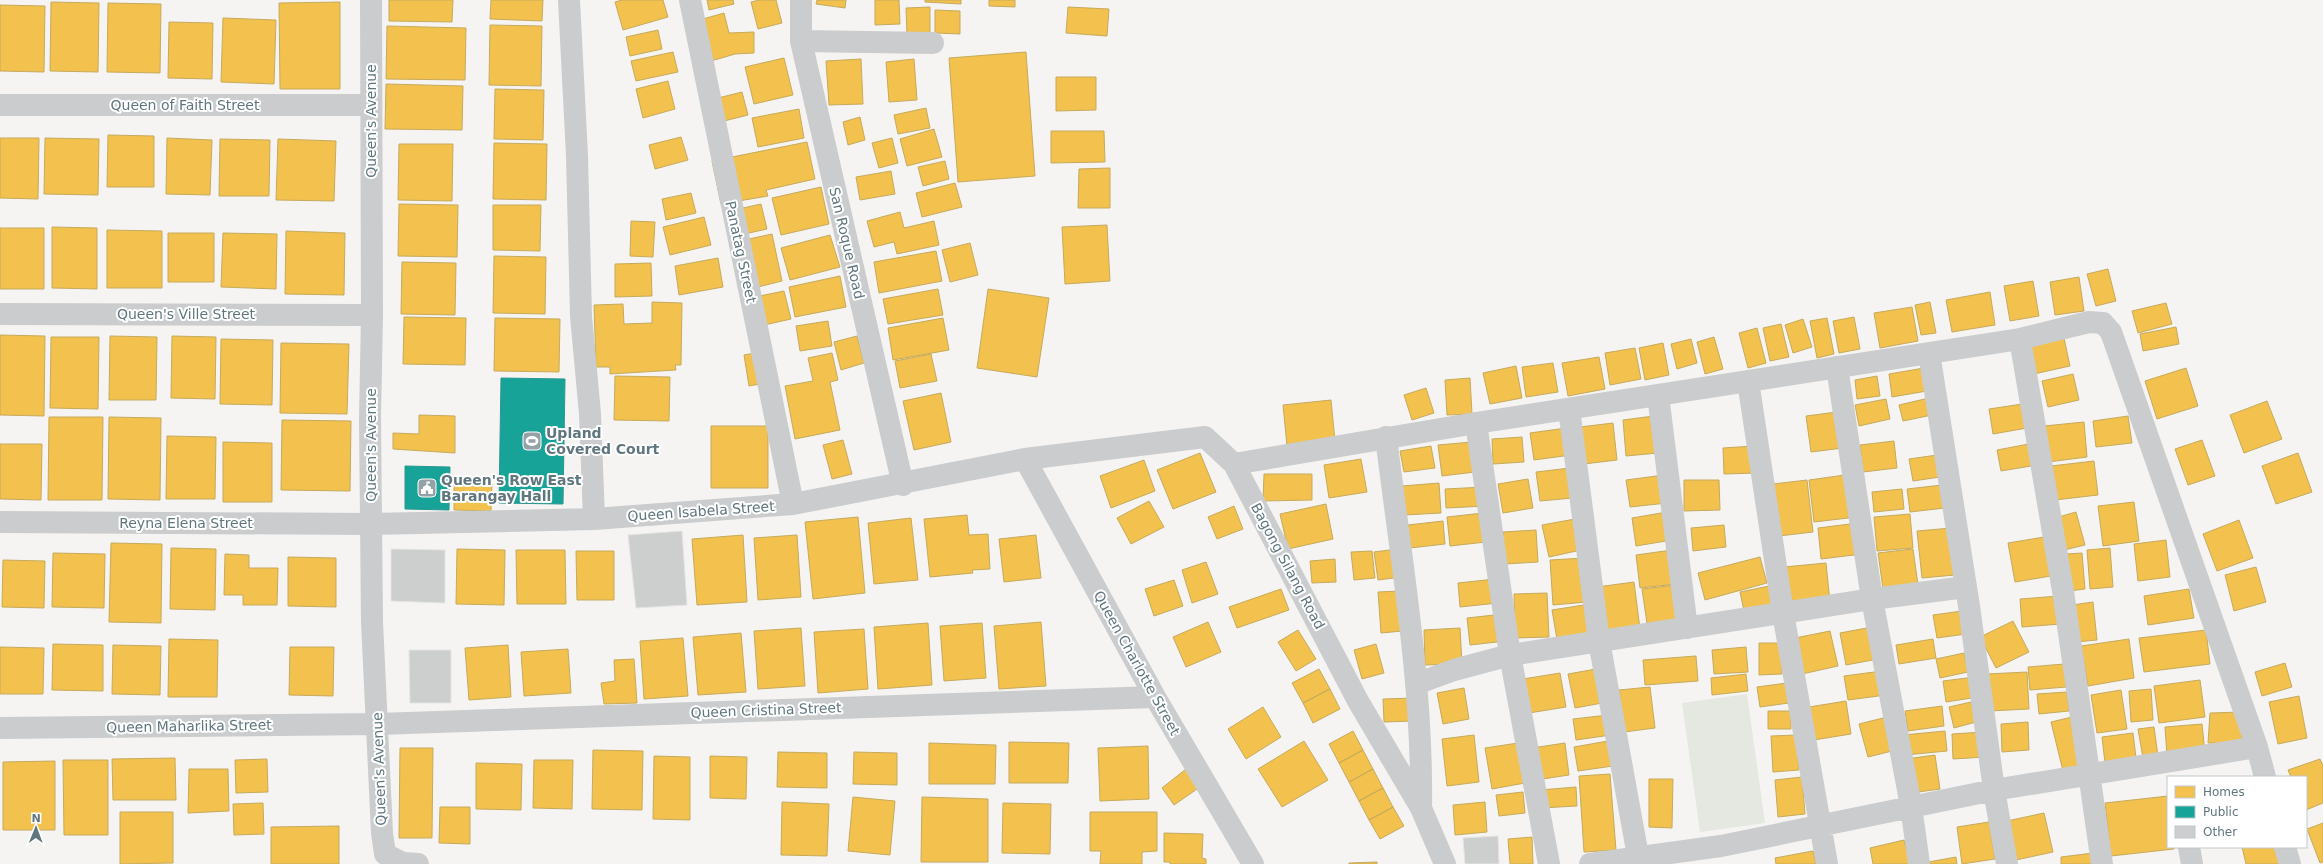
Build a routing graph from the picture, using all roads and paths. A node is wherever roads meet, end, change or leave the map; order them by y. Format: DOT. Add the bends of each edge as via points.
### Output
graph roads {
  1 [pos="372,0"];
  2 [pos="569,0"];
  3 [pos="690,0"];
  4 [pos="801,0"];
  5 [pos="801,41"];
  6 [pos="933,43"];
  7 [pos="0,105"];
  8 [pos="370,105"];
  9 [pos="0,314"];
  10 [pos="372,315"];
  11 [pos="2020,339"];
  12 [pos="1929,353"];
  13 [pos="1837,367"];
  14 [pos="1748,381"];
  15 [pos="1658,395"];
  16 [pos="1569,408"];
  17 [pos="1476,423"];
  18 [pos="1386,437"];
  19 [pos="1025,460"];
  20 [pos="1234,464"];
  21 [pos="902,485"];
  22 [pos="793,504"];
  23 [pos="594,519"];
  24 [pos="0,522"];
  25 [pos="372,524"];
  26 [pos="1966,587"];
  27 [pos="1872,599"];
  28 [pos="1783,613"];
  29 [pos="1687,628"];
  30 [pos="1599,641"];
  31 [pos="1510,655"];
  32 [pos="1416,684"];
  33 [pos="1155,697"];
  34 [pos="378,724"];
  35 [pos="0,728"];
  36 [pos="2257,747"];
  37 [pos="2176,769"];
  38 [pos="2089,773"];
  39 [pos="2266,776"];
  40 [pos="1994,790"];
  41 [pos="1911,806"];
  42 [pos="1421,808"];
  43 [pos="1821,826"];
  44 [pos="2189,848"];
  45 [pos="2286,848"];
  46 [pos="1638,856"];
  47 [pos="418,864"];
  48 [pos="1253,864"];
  49 [pos="1445,864"];
  50 [pos="1549,864"];
  51 [pos="1590,864"];
  52 [pos="1827,864"];
  53 [pos="1919,864"];
  54 [pos="2007,864"];
  55 [pos="2102,864"];
  56 [pos="2192,864"];
  57 [pos="2290,864"];
  1 -- 8 [label="street, Queen's Avenue"];
  2 -- 23 [label="street" via="577,156 580,316 590,414"];
  3 -- 22 [label="street, Panatag Street"];
  4 -- 5 [label="street, San Roque Road"];
  5 -- 6 [label="street"];
  5 -- 21 [label="street, San Roque Road"];
  7 -- 8 [label="street, Queen of Faith Street"];
  8 -- 10 [label="street, Queen's Avenue"];
  9 -- 10 [label="street, Queen's Ville Street"];
  10 -- 25 [label="street, Queen's Avenue"];
  11 -- 12 [label="street"];
  11 -- 36 [label="street" via="2089,322 2103,323 2111,332"];
  11 -- 38 [label="street" via="2063,591"];
  12 -- 13 [label="street"];
  12 -- 26 [label="street"];
  13 -- 14 [label="street"];
  13 -- 27 [label="street"];
  14 -- 15 [label="street"];
  14 -- 28 [label="street"];
  15 -- 16 [label="street"];
  15 -- 29 [label="street"];
  16 -- 17 [label="street"];
  16 -- 30 [label="street"];
  17 -- 18 [label="street"];
  17 -- 31 [label="street"];
  18 -- 20 [label="street"];
  18 -- 32 [label="street"];
  19 -- 20 [label="street, Bagong Silang Road" via="1205,437"];
  19 -- 21 [label="street, Queen Isabela Street"];
  19 -- 33 [label="street, Queen Charlotte Street"];
  20 -- 42 [label="street, Bagong Silang Road" via="1358,701"];
  21 -- 22 [label="street, Queen Isabela Street"];
  22 -- 23 [label="street, Queen Isabela Street"];
  23 -- 25 [label="street, Queen Isabela Street"];
  24 -- 25 [label="street, Reyna Elena Street"];
  25 -- 34 [label="street, Queen's Avenue" via="372,622"];
  26 -- 27 [label="street"];
  26 -- 40 [label="street"];
  27 -- 28 [label="street"];
  27 -- 41 [label="street"];
  28 -- 29 [label="street"];
  28 -- 43 [label="street"];
  29 -- 30 [label="street"];
  30 -- 31 [label="street"];
  30 -- 46 [label="street"];
  31 -- 32 [label="street"];
  31 -- 50 [label="street"];
  32 -- 42 [label="street" via="1422,764"];
  33 -- 34 [label="street, Queen Cristina Street"];
  33 -- 48 [label="street, Queen Charlotte Street"];
  34 -- 35 [label="street, Queen Maharlika Street"];
  34 -- 47 [label="street, Queen's Avenue" via="385,854 403,863"];
  36 -- 37 [label="street"];
  36 -- 39 [label="street"];
  37 -- 38 [label="street"];
  38 -- 40 [label="street"];
  38 -- 55 [label="street"];
  40 -- 41 [label="street"];
  40 -- 54 [label="street"];
  41 -- 43 [label="street"];
  41 -- 53 [label="street"];
  42 -- 49 [label="street, Bagong Silang Road"];
  43 -- 46 [label="street" via="1721,846"];
  43 -- 52 [label="street"];
  44 -- 56 [label="street"];
  45 -- 57 [label="street"];
  46 -- 51 [label="street"];
}
